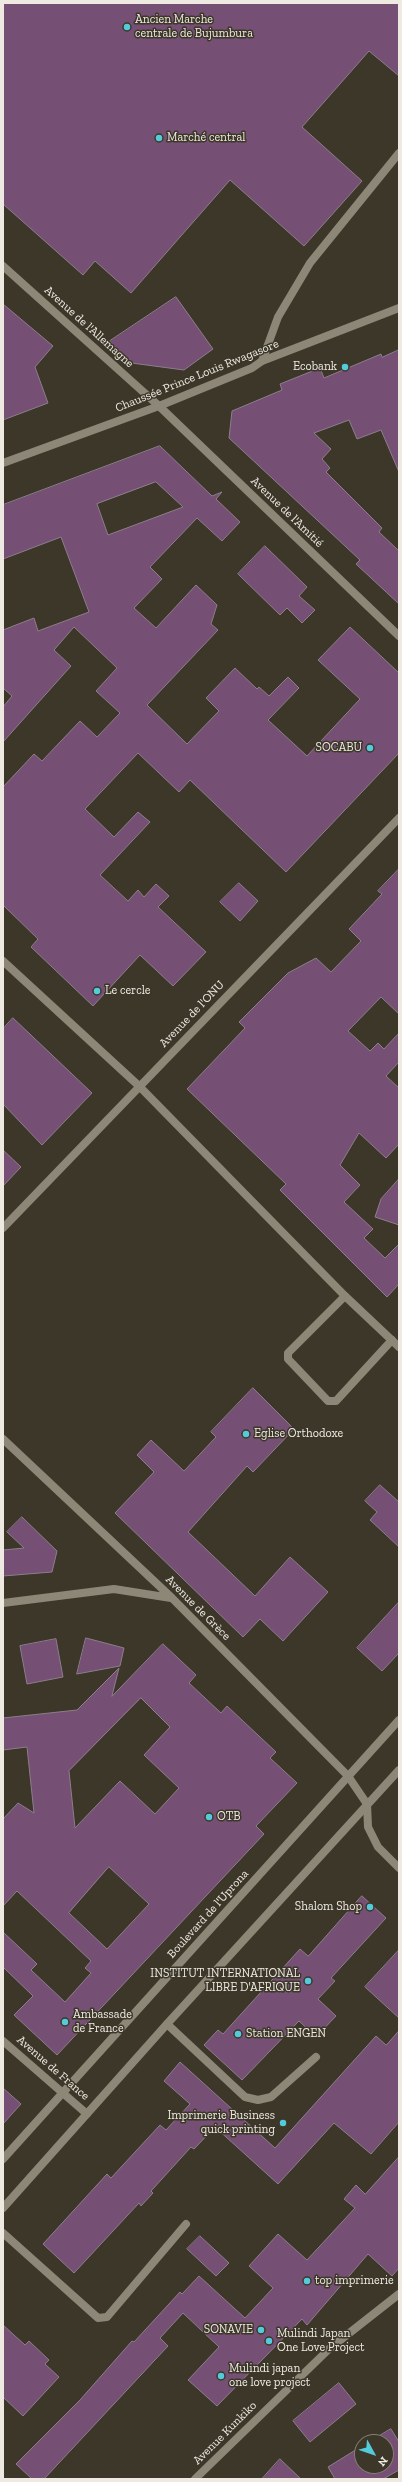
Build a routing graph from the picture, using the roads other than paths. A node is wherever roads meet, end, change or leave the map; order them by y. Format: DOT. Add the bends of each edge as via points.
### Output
graph roads {
  1 [pos="399,153"];
  2 [pos="3,266"];
  3 [pos="399,302"];
  4 [pos="399,308"];
  5 [pos="390,312"];
  6 [pos="262,361"];
  7 [pos="159,406"];
  8 [pos="3,463"];
  9 [pos="399,636"];
  10 [pos="399,818"];
  11 [pos="3,961"];
  12 [pos="139,1086"];
  13 [pos="3,1228"];
  14 [pos="345,1296"];
  15 [pos="392,1340"];
  16 [pos="399,1347"];
  17 [pos="3,1439"];
  18 [pos="172,1598"];
  19 [pos="3,1603"];
  20 [pos="399,1720"];
  21 [pos="399,1770"];
  22 [pos="348,1776"];
  23 [pos="367,1804"];
  24 [pos="399,1868"];
  25 [pos="166,2024"];
  26 [pos="3,2041"];
  27 [pos="316,2057"];
  28 [pos="63,2093"];
  29 [pos="87,2114"];
  30 [pos="3,2159"];
  31 [pos="3,2208"];
  32 [pos="186,2224"];
  33 [pos="3,2232"];
  34 [pos="399,2294"];
  35 [pos="195,2479"];
  1 -- 6 [label="street" via="310,263 278,317"];
  2 -- 7 [label="street, Avenue de l'Allemagne"];
  3 -- 5 [label="street"];
  4 -- 5 [label="street, Chaussée Prince Louis Rwagasore"];
  5 -- 6 [label="street, Chaussée Prince Louis Rwagasore"];
  6 -- 7 [label="street, Chaussée Prince Louis Rwagasore" via="252,368"];
  7 -- 8 [label="street, Chaussée Prince Louis Rwagasore"];
  7 -- 9 [label="street, Avenue de l'Amitié"];
  10 -- 12 [label="street, Avenue de l'ONU"];
  11 -- 12 [label="street"];
  12 -- 13 [label="street, Avenue de l'ONU"];
  12 -- 14 [label="street"];
  14 -- 15 [label="street"];
  14 -- 15 [label="street" via="288,1354 288,1359 328,1401 336,1401"];
  15 -- 16 [label="street"];
  17 -- 18 [label="street, Avenue de Grèce"];
  18 -- 19 [label="street" via="114,1589"];
  18 -- 22 [label="street, Avenue de Grèce"];
  20 -- 22 [label="street, Boulevard de l'Uprona"];
  21 -- 23 [label="street"];
  22 -- 23 [label="street, Avenue de Grèce"];
  22 -- 28 [label="street, Boulevard de l'Uprona"];
  23 -- 24 [label="street" via="368,1827 378,1847"];
  23 -- 25 [label="street"];
  25 -- 27 [label="street" via="245,2097 258,2100 271,2098"];
  25 -- 29 [label="street"];
  26 -- 28 [label="street, Avenue de France"];
  28 -- 29 [label="street, Avenue de France"];
  28 -- 30 [label="street, Boulevard de l'Uprona"];
  29 -- 31 [label="street"];
  32 -- 33 [label="street" via="107,2317 98,2318"];
  34 -- 35 [label="street, Avenue Kunkiko" via="329,2349"];
}
